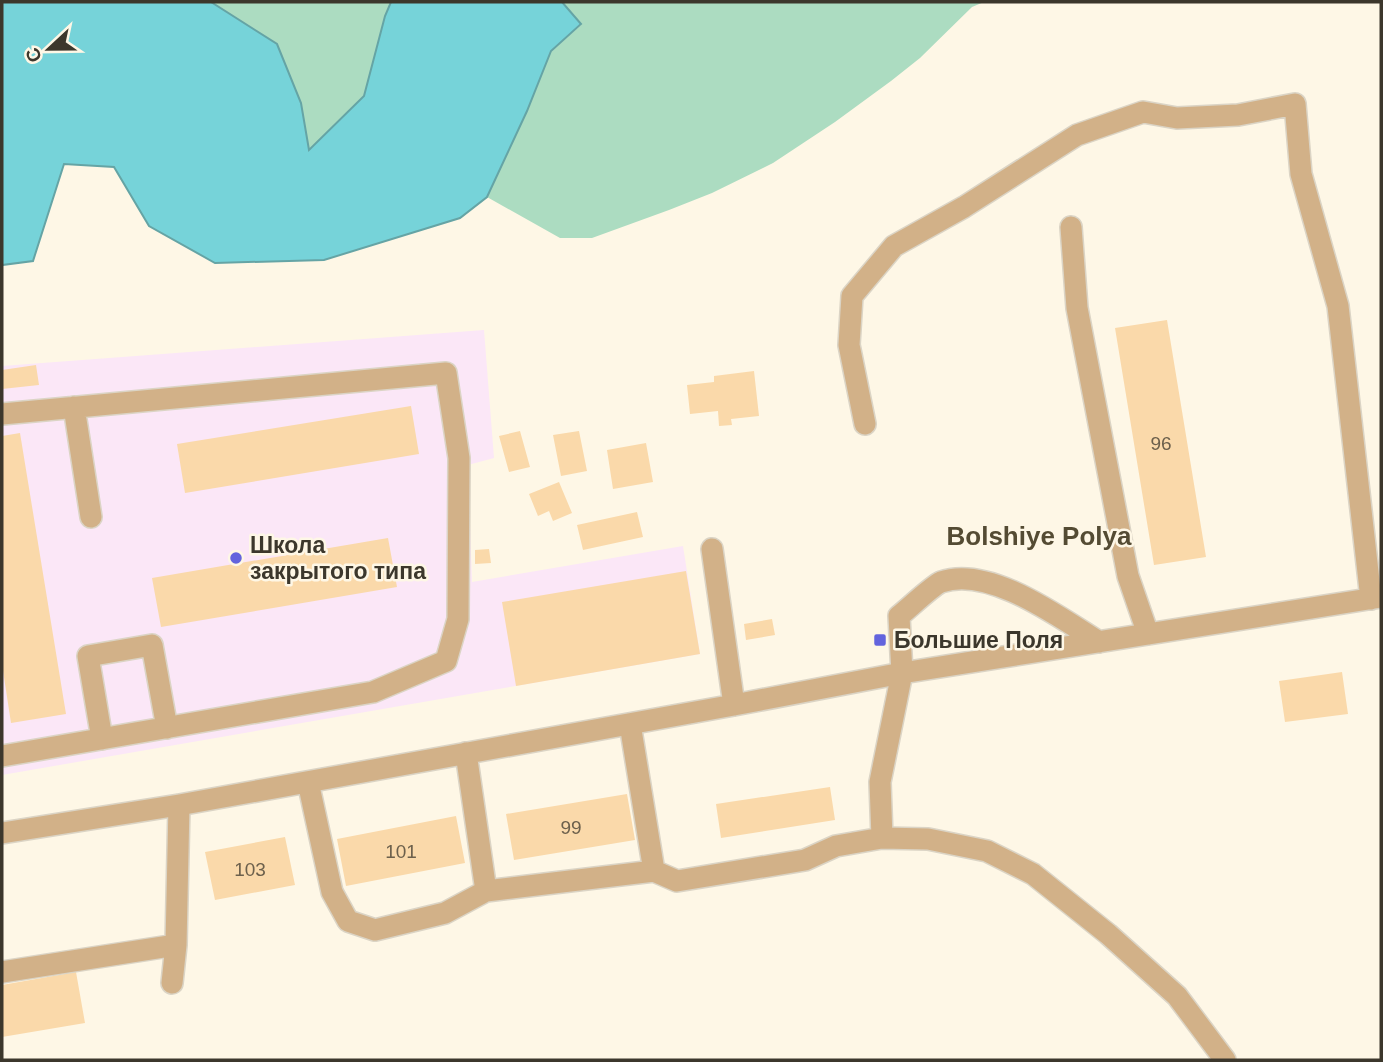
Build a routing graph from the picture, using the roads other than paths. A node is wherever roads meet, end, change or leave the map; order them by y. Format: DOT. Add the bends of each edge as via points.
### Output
graph roads {
  1 [pos="1071,226"];
  2 [pos="74,407"];
  3 [pos="2,414"];
  4 [pos="865,424"];
  5 [pos="90,517"];
  6 [pos="712,549"];
  7 [pos="1376,598"];
  8 [pos="1148,634"];
  9 [pos="1099,642"];
  10 [pos="902,673"];
  11 [pos="734,705"];
  12 [pos="630,724"];
  13 [pos="167,728"];
  14 [pos="102,739"];
  15 [pos="466,753"];
  16 [pos="2,756"];
  17 [pos="308,782"];
  18 [pos="179,805"];
  19 [pos="2,833"];
  20 [pos="882,838"];
  21 [pos="654,870"];
  22 [pos="486,891"];
  23 [pos="176,945"];
  24 [pos="2,972"];
  25 [pos="172,983"];
  26 [pos="1225,1060"];
  1 -- 8 [label="street" via="1077,308 1128,576"];
  2 -- 3 [label="street"];
  2 -- 5 [label="street"];
  2 -- 13 [label="street" via="446,373 459,458 458,619 446,661 373,692"];
  4 -- 7 [label="street" via="849,345 852,296 894,246 1077,135 1143,112 1177,118 1238,115 1295,104 1301,174 1338,306"];
  6 -- 11 [label="street"];
  7 -- 8 [label="street"];
  8 -- 9 [label="street"];
  9 -- 10 [label="street"];
  9 -- 10 [label="street" via="1022,594 970,578 940,583 899,616"];
  10 -- 11 [label="street"];
  10 -- 20 [label="street" via="880,782"];
  11 -- 12 [label="street"];
  12 -- 15 [label="street"];
  12 -- 21 [label="street"];
  13 -- 14 [label="street"];
  13 -- 14 [label="street" via="152,645 88,656"];
  14 -- 16 [label="street"];
  15 -- 17 [label="street"];
  15 -- 22 [label="street"];
  17 -- 18 [label="street"];
  17 -- 22 [label="street" via="332,892 348,921 375,930 446,913"];
  18 -- 19 [label="street"];
  18 -- 23 [label="street"];
  20 -- 21 [label="street" via="836,846 805,860 677,881"];
  20 -- 26 [label="street" via="928,839 986,851 1033,874 1177,996"];
  21 -- 22 [label="street"];
  23 -- 24 [label="street"];
  23 -- 25 [label="street"];
}
